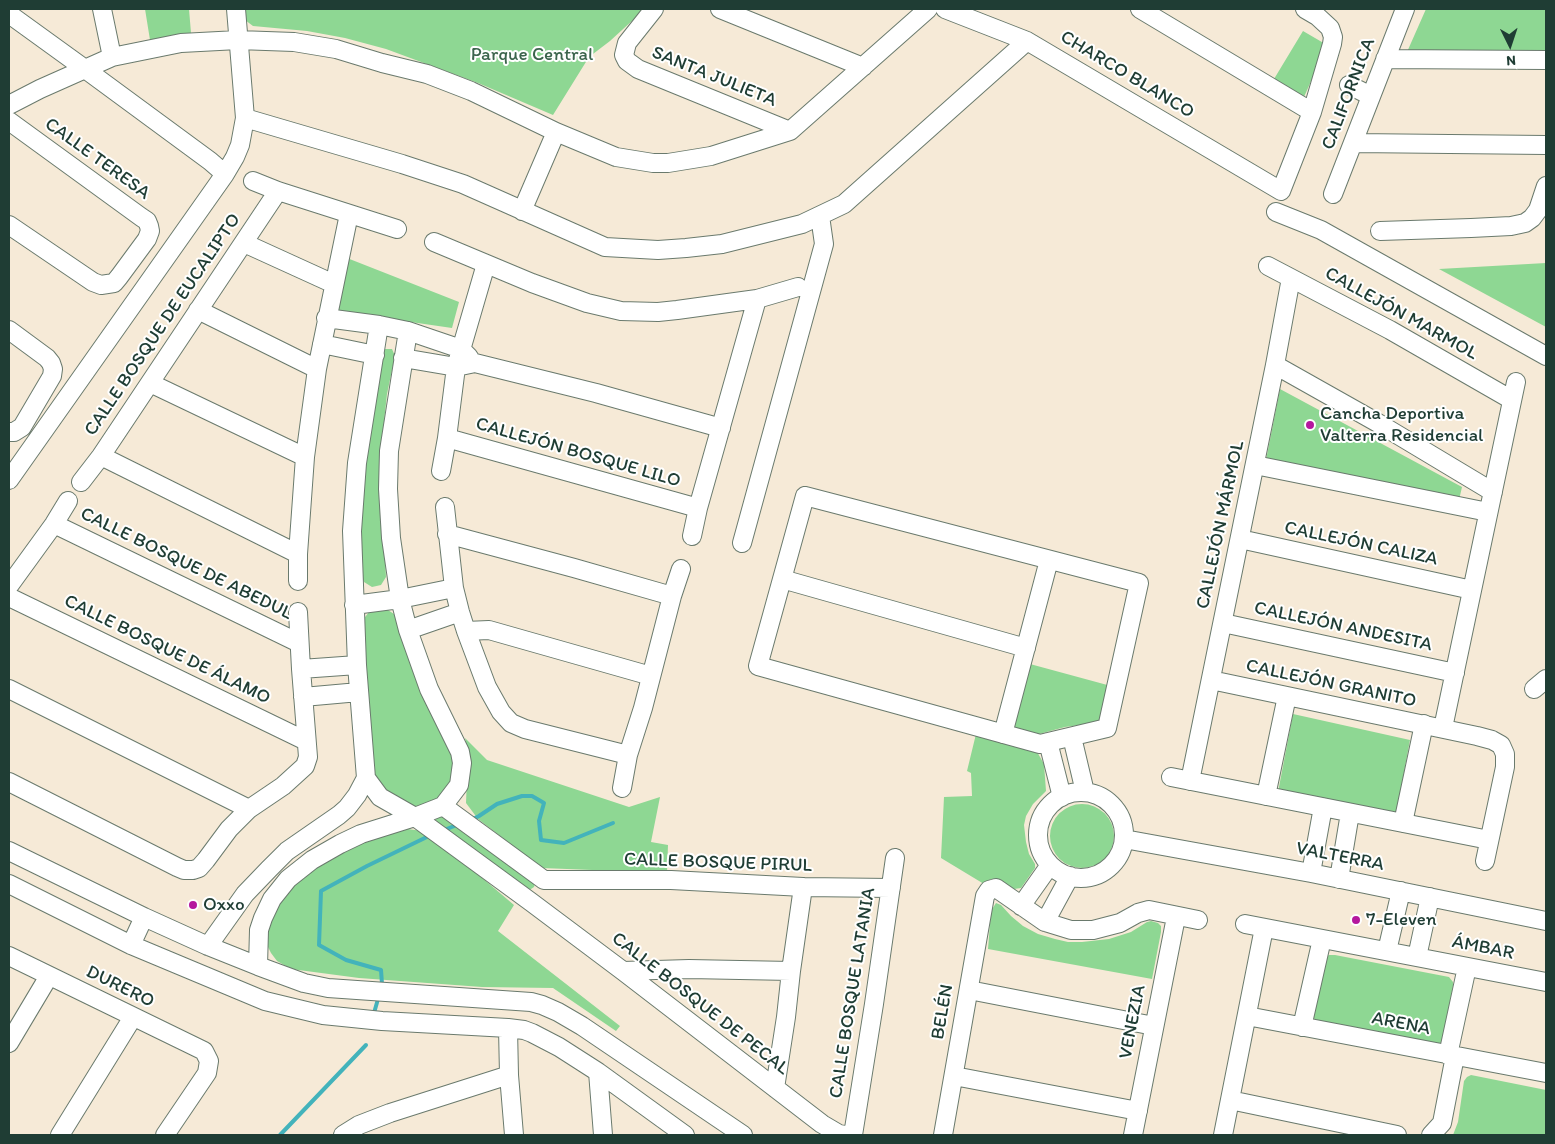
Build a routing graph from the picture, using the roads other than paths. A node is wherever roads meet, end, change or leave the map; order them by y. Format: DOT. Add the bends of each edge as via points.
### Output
graph roads {
  1 [pos="102,9"];
  2 [pos="236,9"];
  3 [pos="654,9"];
  4 [pos="720,9"];
  5 [pos="928,9"];
  6 [pos="945,9"];
  7 [pos="1140,9"];
  8 [pos="1305,9"];
  9 [pos="1406,9"];
  10 [pos="9,14"];
  11 [pos="238,40"];
  12 [pos="1027,41"];
  13 [pos="112,57"];
  14 [pos="1385,59"];
  15 [pos="1546,60"];
  16 [pos="863,67"];
  17 [pos="85,69"];
  18 [pos="1349,86"];
  19 [pos="1371,96"];
  20 [pos="9,105"];
  21 [pos="1312,112"];
  22 [pos="245,118"];
  23 [pos="9,121"];
  24 [pos="790,131"];
  25 [pos="556,132"];
  26 [pos="1354,143"];
  27 [pos="1546,146"];
  28 [pos="225,174"];
  29 [pos="253,181"];
  30 [pos="1546,186"];
  31 [pos="278,191"];
  32 [pos="1332,194"];
  33 [pos="522,211"];
  34 [pos="1276,212"];
  35 [pos="349,214"];
  36 [pos="820,216"];
  37 [pos="9,224"];
  38 [pos="397,229"];
  39 [pos="1380,231"];
  40 [pos="434,242"];
  41 [pos="244,243"];
  42 [pos="486,264"];
  43 [pos="1268,266"];
  44 [pos="1291,278"];
  45 [pos="334,284"];
  46 [pos="798,287"];
  47 [pos="757,298"];
  48 [pos="198,310"];
  49 [pos="326,318"];
  50 [pos="379,325"];
  51 [pos="9,330"];
  52 [pos="408,331"];
  53 [pos="322,344"];
  54 [pos="461,348"];
  55 [pos="375,354"];
  56 [pos="1546,356"];
  57 [pos="403,358"];
  58 [pos="475,363"];
  59 [pos="1275,365"];
  60 [pos="456,367"];
  61 [pos="316,369"];
  62 [pos="1516,382"];
  63 [pos="150,383"];
  64 [pos="1512,400"];
  65 [pos="721,428"];
  66 [pos="9,432"];
  67 [pos="447,438"];
  68 [pos="101,456"];
  69 [pos="305,457"];
  70 [pos="1255,465"];
  71 [pos="441,471"];
  72 [pos="9,480"];
  73 [pos="82,482"];
  74 [pos="1493,492"];
  75 [pos="68,501"];
  76 [pos="444,507"];
  77 [pos="698,508"];
  78 [pos="1488,512"];
  79 [pos="54,524"];
  80 [pos="447,534"];
  81 [pos="692,536"];
  82 [pos="1240,539"];
  83 [pos="742,543"];
  84 [pos="298,554"];
  85 [pos="1049,560"];
  86 [pos="681,569"];
  87 [pos="782,579"];
  88 [pos="298,581"];
  89 [pos="9,586"];
  90 [pos="454,588"];
  91 [pos="1472,590"];
  92 [pos="672,596"];
  93 [pos="9,597"];
  94 [pos="400,599"];
  95 [pos="354,605"];
  96 [pos="298,612"];
  97 [pos="460,612"];
  98 [pos="1223,623"];
  99 [pos="408,630"];
  100 [pos="466,631"];
  101 [pos="299,643"];
  102 [pos="1026,648"];
  103 [pos="357,664"];
  104 [pos="301,669"];
  105 [pos="1455,673"];
  106 [pos="652,676"];
  107 [pos="1211,680"];
  108 [pos="9,689"];
  109 [pos="359,692"];
  110 [pos="1286,696"];
  111 [pos="303,697"];
  112 [pos="1424,724"];
  113 [pos="1443,728"];
  114 [pos="1003,734"];
  115 [pos="1072,737"];
  116 [pos="306,741"];
  117 [pos="1048,742"];
  118 [pos="628,755"];
  119 [pos="1171,777"];
  120 [pos="366,778"];
  121 [pos="1190,781"];
  122 [pos="9,782"];
  123 [pos="622,788"];
  124 [pos="1085,792"];
  125 [pos="1266,796"];
  126 [pos="1062,797"];
  127 [pos="443,806"];
  128 [pos="1323,807"];
  129 [pos="249,809"];
  130 [pos="1350,813"];
  131 [pos="415,817"];
  132 [pos="1403,823"];
  133 [pos="1124,840"];
  134 [pos="1490,840"];
  135 [pos="9,851"];
  136 [pos="895,858"];
  137 [pos="1485,861"];
  138 [pos="1050,865"];
  139 [pos="1311,873"];
  140 [pos="1070,876"];
  141 [pos="1340,879"];
  142 [pos="544,880"];
  143 [pos="9,884"];
  144 [pos="803,887"];
  145 [pos="891,888"];
  146 [pos="1401,892"];
  147 [pos="1430,897"];
  148 [pos="531,902"];
  149 [pos="1021,906"];
  150 [pos="144,916"];
  151 [pos="1176,917"];
  152 [pos="1198,920"];
  153 [pos="1546,921"];
  154 [pos="1045,922"];
  155 [pos="1245,924"];
  156 [pos="1264,928"];
  157 [pos="1322,939"];
  158 [pos="132,945"];
  159 [pos="208,946"];
  160 [pos="1387,951"];
  161 [pos="9,956"];
  162 [pos="1417,957"];
  163 [pos="258,966"];
  164 [pos="1467,967"];
  165 [pos="623,970"];
  166 [pos="791,971"];
  167 [pos="49,976"];
  168 [pos="1546,982"];
  169 [pos="328,988"];
  170 [pos="969,990"];
  171 [pos="323,1015"];
  172 [pos="1247,1016"];
  173 [pos="133,1017"];
  174 [pos="1154,1026"];
  175 [pos="1302,1026"];
  176 [pos="508,1028"];
  177 [pos="9,1044"];
  178 [pos="1452,1055"];
  179 [pos="598,1072"];
  180 [pos="1546,1073"];
  181 [pos="509,1075"];
  182 [pos="954,1076"];
  183 [pos="775,1088"];
  184 [pos="1230,1100"];
  185 [pos="1138,1111"];
  186 [pos="60,1135"];
  187 [pos="165,1135"];
  188 [pos="343,1135"];
  189 [pos="514,1135"];
  190 [pos="603,1135"];
  191 [pos="685,1135"];
  192 [pos="743,1135"];
  193 [pos="845,1135"];
  194 [pos="853,1135"];
  195 [pos="944,1135"];
  196 [pos="1133,1135"];
  197 [pos="1223,1135"];
  198 [pos="1397,1135"];
  199 [pos="1431,1135"];
  1 -- 13 [label="street"];
  2 -- 11 [label="street"];
  3 -- 24 [label="street, SANTA JULIETA" via="627,43 626,61 638,69"];
  4 -- 16 [label="street"];
  5 -- 16 [label="street"];
  6 -- 12 [label="street, CHARCO BLANCO"];
  7 -- 21 [label="street"];
  8 -- 21 [label="street" via="1330,28 1333,37"];
  9 -- 14 [label="street, CALIFORNICA"];
  10 -- 17 [label="street"];
  11 -- 13 [label="street" via="181,43"];
  11 -- 22 [label="street"];
  11 -- 25 [label="street" via="294,42 336,49 427,74 471,91"];
  12 -- 21 [label="street, CHARCO BLANCO" via="1281,191"];
  12 -- 36 [label="street" via="844,204"];
  13 -- 17 [label="street"];
  14 -- 15 [label="street"];
  14 -- 19 [label="street, CALIFORNICA"];
  16 -- 24 [label="street"];
  17 -- 20 [label="street"];
  17 -- 28 [label="street"];
  18 -- 19 [label="street"];
  19 -- 26 [label="street, CALIFORNICA"];
  22 -- 28 [label="street" via="240,145"];
  22 -- 33 [label="street" via="462,184"];
  23 -- 37 [label="street, CALLE TERESA" via="141,217 150,231 114,283 101,285"];
  24 -- 25 [label="street" via="711,156 668,163 616,157"];
  25 -- 33 [label="street"];
  26 -- 27 [label="street"];
  26 -- 32 [label="street, CALIFORNICA"];
  28 -- 72 [label="street"];
  29 -- 31 [label="street"];
  30 -- 39 [label="street" via="1538,210 1525,223"];
  31 -- 35 [label="street"];
  31 -- 41 [label="street, CALLE BOSQUE DE EUCALIPTO"];
  33 -- 36 [label="street" via="605,247 658,250 722,244 802,224"];
  34 -- 56 [label="street" via="1321,230"];
  35 -- 38 [label="street"];
  35 -- 45 [label="street"];
  36 -- 83 [label="street" via="824,244"];
  40 -- 42 [label="street"];
  41 -- 45 [label="street"];
  41 -- 48 [label="street, CALLE BOSQUE DE EUCALIPTO"];
  42 -- 47 [label="street" via="587,303 622,311 658,312"];
  42 -- 54 [label="street"];
  43 -- 44 [label="street, CALLEJÓN MARMOL"];
  44 -- 59 [label="street, CALLEJÓN MÁRMOL"];
  44 -- 64 [label="street, CALLEJÓN MARMOL"];
  45 -- 49 [label="street"];
  46 -- 47 [label="street"];
  47 -- 65 [label="street"];
  48 -- 61 [label="street"];
  48 -- 63 [label="street, CALLE BOSQUE DE EUCALIPTO"];
  49 -- 50 [label="street"];
  49 -- 53 [label="street"];
  50 -- 52 [label="street"];
  50 -- 55 [label="street"];
  51 -- 66 [label="street" via="47,358 53,369 22,426"];
  52 -- 54 [label="street"];
  52 -- 57 [label="street"];
  53 -- 55 [label="street"];
  53 -- 61 [label="street"];
  54 -- 58 [label="street"];
  54 -- 60 [label="street"];
  55 -- 95 [label="street" via="356,463 352,531"];
  57 -- 60 [label="street"];
  57 -- 94 [label="street" via="389,451 388,489"];
  58 -- 60 [label="street"];
  58 -- 65 [label="street"];
  59 -- 70 [label="street, CALLEJÓN MÁRMOL"];
  59 -- 74 [label="street"];
  60 -- 67 [label="street"];
  61 -- 69 [label="street"];
  62 -- 64 [label="street"];
  63 -- 68 [label="street, CALLE BOSQUE DE EUCALIPTO"];
  63 -- 69 [label="street"];
  64 -- 74 [label="street"];
  65 -- 77 [label="street"];
  67 -- 71 [label="street"];
  67 -- 77 [label="street, CALLEJÓN BOSQUE LILO"];
  68 -- 73 [label="street, CALLE BOSQUE DE EUCALIPTO"];
  68 -- 84 [label="street"];
  69 -- 84 [label="street"];
  70 -- 78 [label="street"];
  70 -- 82 [label="street, CALLEJÓN MÁRMOL"];
  74 -- 78 [label="street"];
  75 -- 79 [label="street"];
  76 -- 80 [label="street"];
  77 -- 81 [label="street"];
  78 -- 91 [label="street"];
  79 -- 89 [label="street"];
  79 -- 101 [label="street, CALLE BOSQUE DE ABEDUL"];
  80 -- 90 [label="street"];
  80 -- 92 [label="street"];
  82 -- 91 [label="street, CALLEJÓN CALIZA"];
  82 -- 98 [label="street, CALLEJÓN MÁRMOL"];
  84 -- 88 [label="street"];
  85 -- 87 [label="street" via="805,496"];
  85 -- 102 [label="street"];
  85 -- 115 [label="street" via="1139,583 1107,728"];
  86 -- 92 [label="street"];
  87 -- 102 [label="street"];
  87 -- 114 [label="street" via="758,666"];
  90 -- 94 [label="street"];
  90 -- 97 [label="street"];
  91 -- 105 [label="street"];
  92 -- 106 [label="street"];
  93 -- 116 [label="street, CALLE BOSQUE DE ÁLAMO"];
  94 -- 95 [label="street"];
  94 -- 99 [label="street"];
  95 -- 103 [label="street"];
  96 -- 101 [label="street"];
  97 -- 99 [label="street"];
  97 -- 100 [label="street"];
  98 -- 105 [label="street, CALLEJÓN ANDESITA"];
  98 -- 107 [label="street, CALLEJÓN MÁRMOL"];
  99 -- 127 [label="street" via="429,689 460,752 459,785"];
  100 -- 106 [label="street" via="489,630"];
  100 -- 118 [label="street" via="486,687 511,723"];
  101 -- 104 [label="street"];
  102 -- 114 [label="street"];
  103 -- 104 [label="street"];
  103 -- 109 [label="street"];
  104 -- 111 [label="street"];
  105 -- 113 [label="street"];
  106 -- 118 [label="street"];
  107 -- 110 [label="street, CALLEJÓN GRANITO"];
  107 -- 121 [label="street, CALLEJÓN MÁRMOL"];
  108 -- 129 [label="street"];
  109 -- 111 [label="street"];
  109 -- 120 [label="street"];
  110 -- 112 [label="street, CALLEJÓN GRANITO"];
  110 -- 125 [label="street"];
  111 -- 116 [label="street"];
  112 -- 113 [label="street, CALLEJÓN GRANITO"];
  112 -- 132 [label="street"];
  113 -- 134 [label="street" via="1502,745 1505,767"];
  114 -- 117 [label="street" via="1040,744"];
  115 -- 117 [label="street"];
  115 -- 124 [label="street"];
  116 -- 129 [label="street" via="308,757 302,770"];
  117 -- 126 [label="street"];
  118 -- 123 [label="street"];
  119 -- 121 [label="street"];
  120 -- 131 [label="street" via="380,798"];
  120 -- 159 [label="street" via="347,808 287,851 268,869 245,894"];
  121 -- 125 [label="street"];
  122 -- 129 [label="street" via="184,870 199,868"];
  124 -- 126 [label="street"];
  124 -- 133 [label="street" via="1100,796 1117,811 1123,824"];
  125 -- 128 [label="street"];
  126 -- 138 [label="street" via="1051,804 1039,824 1042,853"];
  127 -- 131 [label="street"];
  127 -- 142 [label="street"];
  128 -- 130 [label="street"];
  128 -- 139 [label="street"];
  130 -- 132 [label="street"];
  130 -- 141 [label="street"];
  131 -- 148 [label="street"];
  131 -- 163 [label="street" via="340,844 288,879 272,899 263,918 259,930"];
  132 -- 134 [label="street"];
  133 -- 139 [label="street, VALTERRA"];
  133 -- 140 [label="street" via="1120,854 1105,870 1084,878"];
  134 -- 137 [label="street"];
  135 -- 150 [label="street"];
  136 -- 145 [label="street, CALLE BOSQUE LATANIA"];
  138 -- 140 [label="street"];
  138 -- 149 [label="street"];
  139 -- 141 [label="street, VALTERRA"];
  140 -- 154 [label="street"];
  141 -- 146 [label="street, VALTERRA"];
  142 -- 144 [label="street, CALLE BOSQUE PIRUL" via="671,880"];
  142 -- 148 [label="street"];
  143 -- 158 [label="street"];
  144 -- 145 [label="street, CALLE BOSQUE PIRUL"];
  144 -- 166 [label="street"];
  145 -- 194 [label="street, CALLE BOSQUE LATANIA"];
  146 -- 147 [label="street, VALTERRA"];
  146 -- 160 [label="street"];
  147 -- 153 [label="street, VALTERRA"];
  147 -- 162 [label="street"];
  148 -- 165 [label="street, CALLE BOSQUE DE PECAL"];
  149 -- 154 [label="street"];
  149 -- 170 [label="street, BELÉN" via="996,888 985,896"];
  150 -- 158 [label="street"];
  150 -- 159 [label="street"];
  151 -- 152 [label="street"];
  151 -- 154 [label="street" via="1149,910 1093,930 1070,930"];
  151 -- 174 [label="street, VENEZIA"];
  155 -- 156 [label="street, ÁMBAR"];
  156 -- 157 [label="street, ÁMBAR"];
  156 -- 172 [label="street"];
  157 -- 160 [label="street, ÁMBAR"];
  157 -- 175 [label="street"];
  158 -- 171 [label="street" via="265,1001"];
  159 -- 163 [label="street"];
  160 -- 162 [label="street, ÁMBAR"];
  161 -- 167 [label="street, DURERO"];
  162 -- 164 [label="street, ÁMBAR"];
  163 -- 169 [label="street"];
  164 -- 168 [label="street, ÁMBAR"];
  164 -- 178 [label="street"];
  165 -- 166 [label="street"];
  165 -- 183 [label="street, CALLE BOSQUE DE PECAL"];
  166 -- 183 [label="street"];
  167 -- 173 [label="street, DURERO"];
  167 -- 177 [label="street"];
  169 -- 171 [label="street"];
  169 -- 192 [label="street" via="542,1005 582,1026"];
  170 -- 174 [label="street"];
  170 -- 182 [label="street, BELÉN"];
  171 -- 176 [label="street"];
  172 -- 175 [label="street, ARENA"];
  172 -- 184 [label="street"];
  173 -- 186 [label="street"];
  173 -- 187 [label="street, DURERO" via="204,1051 209,1061 206,1073"];
  174 -- 185 [label="street, VENEZIA"];
  175 -- 178 [label="street, ARENA"];
  176 -- 179 [label="street" via="532,1033"];
  176 -- 181 [label="street"];
  178 -- 180 [label="street, ARENA"];
  178 -- 199 [label="street" via="1442,1123"];
  179 -- 190 [label="street"];
  179 -- 191 [label="street"];
  181 -- 188 [label="street" via="390,1113"];
  181 -- 189 [label="street"];
  182 -- 185 [label="street"];
  182 -- 195 [label="street, BELÉN"];
  183 -- 193 [label="street, CALLE BOSQUE DE PECAL" via="822,1124"];
  184 -- 197 [label="street"];
  184 -- 198 [label="street"];
  185 -- 196 [label="street, VENEZIA"];
}
